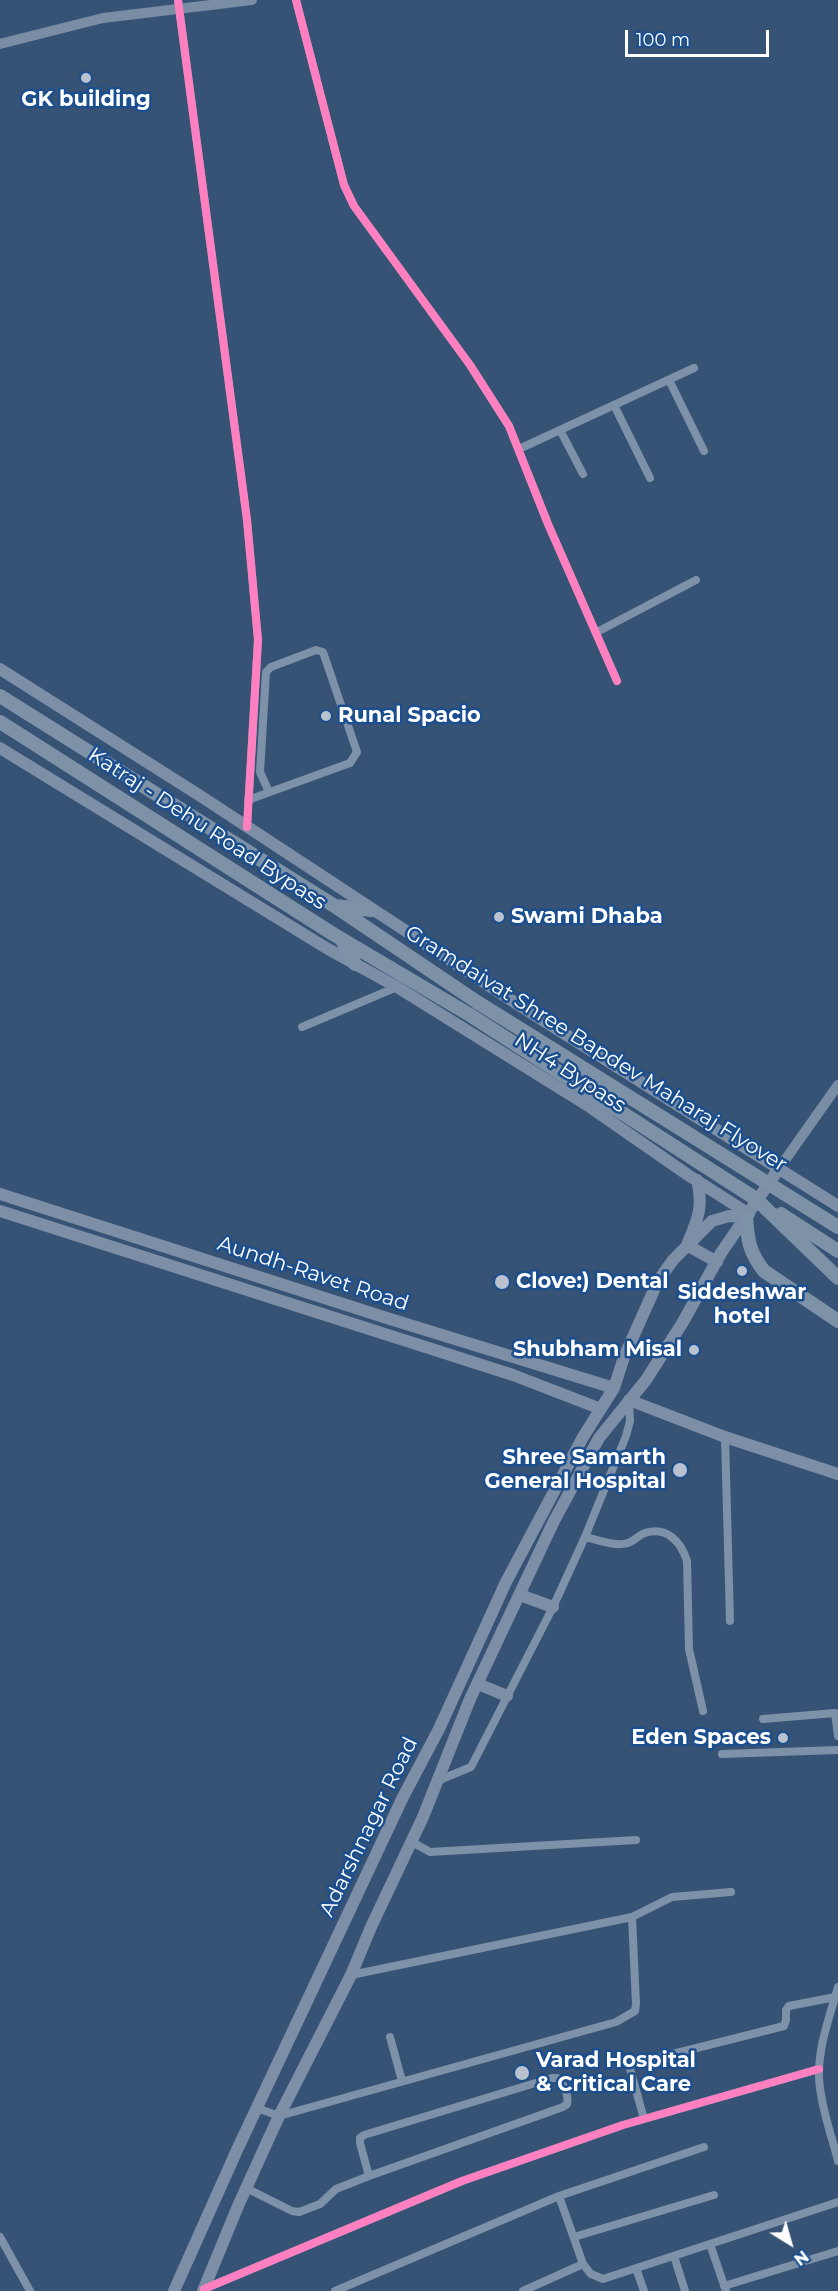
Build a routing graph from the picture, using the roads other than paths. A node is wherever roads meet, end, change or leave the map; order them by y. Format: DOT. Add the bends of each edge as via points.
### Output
graph roads {
  1 [pos="252,0"];
  2 [pos="296,0"];
  3 [pos="232,1"];
  4 [pos="178,4"];
  5 [pos="0,44"];
  6 [pos="694,368"];
  7 [pos="669,380"];
  8 [pos="614,405"];
  9 [pos="560,430"];
  10 [pos="519,449"];
  11 [pos="704,451"];
  12 [pos="583,474"];
  13 [pos="650,478"];
  14 [pos="696,580"];
  15 [pos="597,632"];
  16 [pos="0,669"];
  17 [pos="617,681"];
  18 [pos="0,696"];
  19 [pos="0,722"];
  20 [pos="0,733"];
  21 [pos="20,734"];
  22 [pos="0,748"];
  23 [pos="269,792"];
  24 [pos="248,800"];
  25 [pos="248,827"];
  26 [pos="333,906"];
  27 [pos="371,910"];
  28 [pos="365,964"];
  29 [pos="397,987"];
  30 [pos="302,1027"];
  31 [pos="838,1085"];
  32 [pos="835,1097"];
  33 [pos="778,1170"];
  34 [pos="697,1180"];
  35 [pos="0,1194"];
  36 [pos="756,1198"];
  37 [pos="838,1206"];
  38 [pos="0,1211"];
  39 [pos="748,1215"];
  40 [pos="838,1227"];
  41 [pos="687,1245"];
  42 [pos="838,1251"];
  43 [pos="717,1262"];
  44 [pos="838,1278"];
  45 [pos="838,1322"];
  46 [pos="614,1388"];
  47 [pos="629,1400"];
  48 [pos="601,1409"];
  49 [pos="725,1437"];
  50 [pos="838,1474"];
  51 [pos="585,1537"];
  52 [pos="520,1596"];
  53 [pos="553,1607"];
  54 [pos="730,1621"];
  55 [pos="478,1684"];
  56 [pos="507,1696"];
  57 [pos="703,1711"];
  58 [pos="763,1719"];
  59 [pos="838,1736"];
  60 [pos="838,1749"];
  61 [pos="722,1754"];
  62 [pos="436,1781"];
  63 [pos="636,1840"];
  64 [pos="412,1842"];
  65 [pos="731,1892"];
  66 [pos="632,1917"];
  67 [pos="351,1975"];
  68 [pos="838,1987"];
  69 [pos="835,1997"];
  70 [pos="390,2037"];
  71 [pos="819,2069"];
  72 [pos="402,2082"];
  73 [pos="257,2108"];
  74 [pos="279,2116"];
  75 [pos="644,2119"];
  76 [pos="704,2147"];
  77 [pos="838,2161"];
  78 [pos="369,2176"];
  79 [pos="246,2188"];
  80 [pos="714,2195"];
  81 [pos="560,2196"];
  82 [pos="838,2202"];
  83 [pos="0,2237"];
  84 [pos="574,2237"];
  85 [pos="710,2244"];
  86 [pos="838,2251"];
  87 [pos="674,2256"];
  88 [pos="583,2264"];
  89 [pos="636,2268"];
  90 [pos="725,2289"];
  91 [pos="203,2290"];
  92 [pos="30,2291"];
  93 [pos="174,2291"];
  94 [pos="335,2291"];
  95 [pos="523,2291"];
  96 [pos="644,2291"];
  97 [pos="685,2291"];
  1 -- 3 [label="main road"];
  2 -- 10 [label="street" via="354,206 470,365"];
  3 -- 4 [label="main road"];
  4 -- 5 [label="main road"];
  4 -- 24 [label="street" via="246,520 258,640"];
  6 -- 7 [label="street"];
  7 -- 8 [label="street"];
  7 -- 11 [label="street"];
  8 -- 9 [label="street"];
  8 -- 13 [label="street"];
  9 -- 10 [label="street"];
  9 -- 12 [label="street"];
  10 -- 15 [label="street"];
  14 -- 15 [label="street"];
  15 -- 17 [label="street"];
  16 -- 25 [label="main road"];
  18 -- 26 [label="highway, Katraj - Dehu Road Bypass"];
  19 -- 21 [label="highway, Katraj - Dehu Road Bypass"];
  20 -- 21 [label="highway"];
  21 -- 28 [label="highway, Katraj - Dehu Road Bypass" via="341,939"];
  22 -- 28 [label="main road, NH4 Bypass" via="328,949"];
  23 -- 23 [label="street" via="356,758 323,652 316,650 266,672 260,772"];
  23 -- 24 [label="street"];
  24 -- 25 [label="street"];
  25 -- 27 [label="main road"];
  26 -- 27 [label="highway"];
  26 -- 40 [label="highway, Gramdaivat Shree Bapdev Maharaj Flyover, bridge" via="477,1002"];
  27 -- 33 [label="main road"];
  28 -- 29 [label="main road, NH4 Bypass"];
  28 -- 36 [label="highway, Gramdaivat Shree Bapdev Maharaj Flyover" via="470,1015"];
  29 -- 30 [label="street"];
  29 -- 34 [label="main road, NH4 Bypass" via="590,1107"];
  31 -- 32 [label="main road"];
  32 -- 33 [label="main road"];
  33 -- 37 [label="main road"];
  33 -- 39 [label="main road, Adarshnagar Road"];
  34 -- 39 [label="main road, NH4 Bypass"];
  34 -- 41 [label="main road" via="702,1197"];
  35 -- 46 [label="main road, Aundh-Ravet Road"];
  36 -- 42 [label="highway, Gramdaivat Shree Bapdev Maharaj Flyover, bridge"];
  36 -- 44 [label="highway, bridge"];
  38 -- 48 [label="main road, Aundh-Ravet Road" via="513,1375"];
  39 -- 41 [label="main road" via="712,1221"];
  39 -- 43 [label="main road, Adarshnagar Road"];
  39 -- 45 [label="highway" via="748,1244 765,1271"];
  41 -- 43 [label="main road"];
  41 -- 46 [label="main road" via="658,1281"];
  43 -- 47 [label="main road, Adarshnagar Road" via="683,1322"];
  46 -- 48 [label="main road, Adarshnagar Road"];
  47 -- 49 [label="main road"];
  47 -- 51 [label="street" via="626,1436"];
  47 -- 52 [label="main road, Adarshnagar Road" via="599,1438 554,1521"];
  48 -- 73 [label="main road, Adarshnagar Road" via="506,1582"];
  49 -- 50 [label="main road"];
  49 -- 54 [label="street"];
  51 -- 53 [label="street"];
  51 -- 57 [label="street" via="615,1544 628,1543 645,1533 664,1533 683,1549 689,1649"];
  52 -- 53 [label="main road"];
  52 -- 55 [label="main road, Adarshnagar Road"];
  53 -- 56 [label="street"];
  55 -- 56 [label="main road"];
  55 -- 62 [label="main road, Adarshnagar Road"];
  56 -- 62 [label="street" via="471,1767"];
  58 -- 59 [label="street" via="835,1713"];
  60 -- 61 [label="street"];
  62 -- 64 [label="main road, Adarshnagar Road"];
  63 -- 64 [label="street" via="430,1852"];
  64 -- 67 [label="main road, Adarshnagar Road"];
  65 -- 66 [label="street" via="672,1898"];
  66 -- 67 [label="street"];
  66 -- 72 [label="street" via="636,2004 629,2017"];
  67 -- 74 [label="main road, Adarshnagar Road"];
  68 -- 69 [label="street"];
  69 -- 71 [label="street"];
  69 -- 75 [label="street" via="789,2006 784,2026 629,2065"];
  70 -- 72 [label="street"];
  71 -- 75 [label="street"];
  71 -- 77 [label="street" via="819,2086"];
  72 -- 74 [label="street"];
  73 -- 74 [label="street"];
  73 -- 93 [label="main road, Adarshnagar Road"];
  74 -- 79 [label="main road, Adarshnagar Road"];
  75 -- 91 [label="street" via="462,2181"];
  76 -- 81 [label="street"];
  78 -- 78 [label="street" via="360,2143 364,2135 552,2078 561,2080 568,2099 563,2107"];
  78 -- 79 [label="street" via="336,2189 320,2204 299,2212"];
  79 -- 91 [label="main road, Adarshnagar Road"];
  80 -- 84 [label="street"];
  81 -- 84 [label="street"];
  81 -- 94 [label="street"];
  82 -- 85 [label="street"];
  83 -- 92 [label="street"];
  84 -- 88 [label="street"];
  85 -- 87 [label="street"];
  85 -- 90 [label="street"];
  86 -- 90 [label="street"];
  87 -- 89 [label="street"];
  87 -- 97 [label="street"];
  88 -- 89 [label="street" via="591,2274 603,2279"];
  88 -- 95 [label="street"];
  89 -- 96 [label="street"];
}
